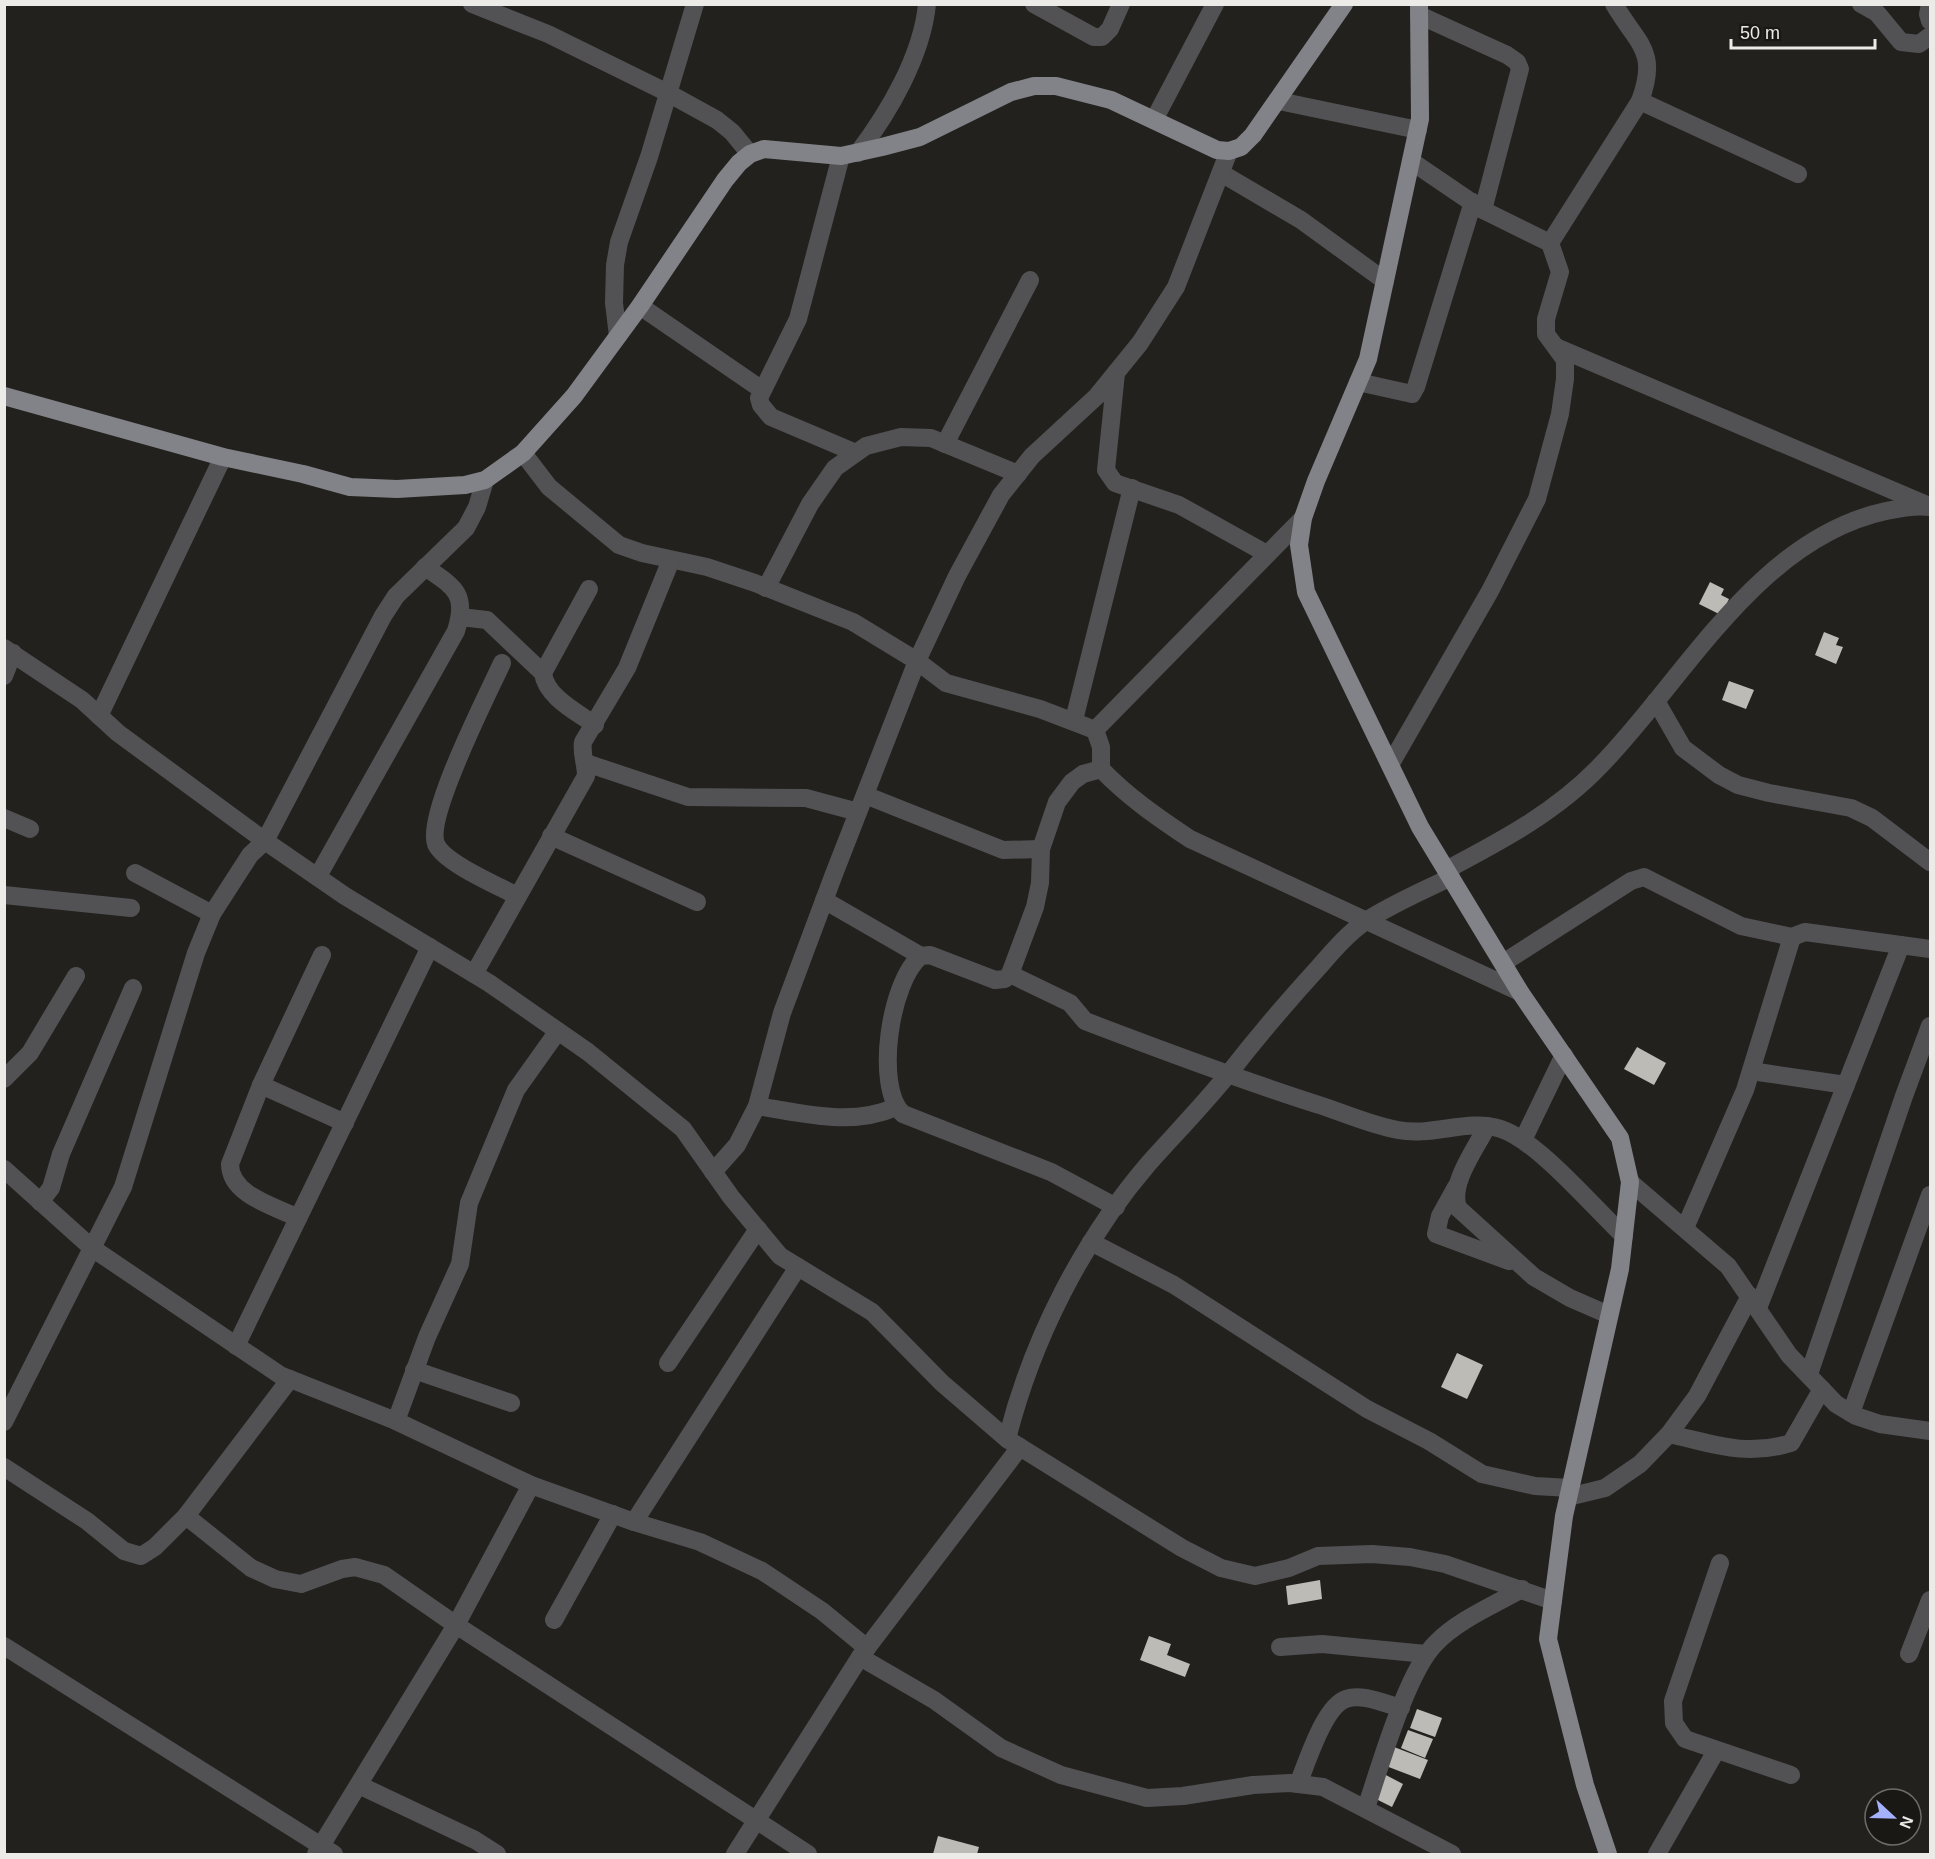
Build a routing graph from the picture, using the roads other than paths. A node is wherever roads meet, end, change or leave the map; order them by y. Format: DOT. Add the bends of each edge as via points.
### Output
graph roads {
  1 [pos="471,4"];
  2 [pos="695,4"];
  3 [pos="927,4"];
  4 [pos="1034,4"];
  5 [pos="1121,4"];
  6 [pos="1215,4"];
  7 [pos="1344,4"];
  8 [pos="1614,4"];
  9 [pos="1861,4"];
  10 [pos="1419,10"];
  11 [pos="1930,36"];
  12 [pos="669,93"];
  13 [pos="1279,101"];
  14 [pos="1640,101"];
  15 [pos="1154,120"];
  16 [pos="1418,130"];
  17 [pos="1229,151"];
  18 [pos="750,154"];
  19 [pos="849,154"];
  20 [pos="1411,161"];
  21 [pos="1221,174"];
  22 [pos="1798,174"];
  23 [pos="1478,206"];
  24 [pos="1550,243"];
  25 [pos="1030,280"];
  26 [pos="1385,281"];
  27 [pos="640,306"];
  28 [pos="618,336"];
  29 [pos="1556,347"];
  30 [pos="1116,373"];
  31 [pos="1358,382"];
  32 [pos="761,388"];
  33 [pos="4,396"];
  34 [pos="945,444"];
  35 [pos="523,453"];
  36 [pos="856,453"];
  37 [pos="223,457"];
  38 [pos="1018,474"];
  39 [pos="485,480"];
  40 [pos="1132,488"];
  41 [pos="1929,506"];
  42 [pos="1303,518"];
  43 [pos="1268,554"];
  44 [pos="671,560"];
  45 [pos="425,567"];
  46 [pos="766,588"];
  47 [pos="589,589"];
  48 [pos="460,617"];
  49 [pos="9,651"];
  50 [pos="917,661"];
  51 [pos="502,663"];
  52 [pos="543,674"];
  53 [pos="4,676"];
  54 [pos="1656,701"];
  55 [pos="99,716"];
  56 [pos="1074,720"];
  57 [pos="595,724"];
  58 [pos="1095,730"];
  59 [pos="586,763"];
  60 [pos="1390,765"];
  61 [pos="1101,768"];
  62 [pos="862,803"];
  63 [pos="4,818"];
  64 [pos="30,829"];
  65 [pos="551,836"];
  66 [pos="265,841"];
  67 [pos="1041,849"];
  68 [pos="1930,862"];
  69 [pos="135,873"];
  70 [pos="1448,874"];
  71 [pos="318,876"];
  72 [pos="4,895"];
  73 [pos="517,896"];
  74 [pos="824,900"];
  75 [pos="697,902"];
  76 [pos="131,908"];
  77 [pos="212,914"];
  78 [pos="1366,921"];
  79 [pos="1792,937"];
  80 [pos="1901,945"];
  81 [pos="430,947"];
  82 [pos="1930,949"];
  83 [pos="322,955"];
  84 [pos="921,956"];
  85 [pos="1503,963"];
  86 [pos="474,974"];
  87 [pos="1010,974"];
  88 [pos="76,976"];
  89 [pos="133,988"];
  90 [pos="1520,992"];
  91 [pos="1930,1026"];
  92 [pos="558,1031"];
  93 [pos="1564,1056"];
  94 [pos="1751,1071"];
  95 [pos="1227,1076"];
  96 [pos="4,1079"];
  97 [pos="261,1085"];
  98 [pos="1846,1085"];
  99 [pos="756,1106"];
  100 [pos="896,1107"];
  101 [pos="345,1123"];
  102 [pos="1487,1126"];
  103 [pos="1523,1140"];
  104 [pos="4,1169"];
  105 [pos="713,1172"];
  106 [pos="1630,1182"];
  107 [pos="1457,1186"];
  108 [pos="1930,1195"];
  109 [pos="40,1202"];
  110 [pos="1116,1207"];
  111 [pos="298,1218"];
  112 [pos="1684,1228"];
  113 [pos="758,1229"];
  114 [pos="1624,1236"];
  115 [pos="1091,1242"];
  116 [pos="92,1248"];
  117 [pos="1519,1264"];
  118 [pos="798,1267"];
  119 [pos="1754,1302"];
  120 [pos="1609,1315"];
  121 [pos="236,1346"];
  122 [pos="668,1363"];
  123 [pos="414,1370"];
  124 [pos="1809,1374"];
  125 [pos="290,1379"];
  126 [pos="1822,1389"];
  127 [pos="10,1395"];
  128 [pos="511,1403"];
  129 [pos="1851,1413"];
  130 [pos="396,1420"];
  131 [pos="4,1422"];
  132 [pos="1930,1431"];
  133 [pos="1669,1434"];
  134 [pos="1014,1443"];
  135 [pos="4,1467"];
  136 [pos="531,1485"];
  137 [pos="1569,1493"];
  138 [pos="613,1514"];
  139 [pos="186,1516"];
  140 [pos="633,1522"];
  141 [pos="1720,1563"];
  142 [pos="1522,1589"];
  143 [pos="1930,1600"];
  144 [pos="1553,1601"];
  145 [pos="554,1620"];
  146 [pos="456,1625"];
  147 [pos="4,1646"];
  148 [pos="1280,1647"];
  149 [pos="864,1652"];
  150 [pos="1426,1654"];
  151 [pos="1909,1654"];
  152 [pos="1401,1708"];
  153 [pos="1716,1751"];
  154 [pos="1791,1775"];
  155 [pos="1298,1784"];
  156 [pos="359,1785"];
  157 [pos="1366,1808"];
  158 [pos="757,1823"];
  159 [pos="324,1852"];
  160 [pos="497,1854"];
  161 [pos="735,1854"];
  162 [pos="808,1854"];
  163 [pos="1452,1854"];
  164 [pos="1608,1854"];
  165 [pos="1657,1854"];
  1 -- 12 [label="street" via="548,34"];
  2 -- 12 [label="street"];
  3 -- 19 [label="street" via="921,35 907,69 875,130"];
  4 -- 5 [label="street" via="1094,37 1102,37"];
  6 -- 15 [label="street"];
  7 -- 13 [label="main road"];
  8 -- 14 [label="street" via="1643,45 1648,62"];
  9 -- 11 [label="street" via="1878,13 1900,42 1918,44"];
  10 -- 16 [label="main road"];
  10 -- 23 [label="street" via="1507,55 1520,69"];
  12 -- 18 [label="street" via="717,120"];
  12 -- 28 [label="street" via="619,242 614,303"];
  13 -- 16 [label="street"];
  13 -- 17 [label="main road" via="1241,147"];
  14 -- 22 [label="street"];
  14 -- 24 [label="street"];
  15 -- 17 [label="main road" via="1199,144"];
  15 -- 19 [label="main road" via="1111,100 1056,86 1034,86 1011,92 920,137"];
  16 -- 20 [label="main road"];
  17 -- 21 [label="street"];
  18 -- 19 [label="main road" via="764,149"];
  18 -- 27 [label="main road" via="725,180"];
  19 -- 32 [label="street" via="798,319 780,359"];
  20 -- 23 [label="street"];
  20 -- 26 [label="main road"];
  21 -- 26 [label="street" via="1301,220"];
  21 -- 30 [label="street" via="1176,287"];
  23 -- 24 [label="street"];
  23 -- 31 [label="street" via="1412,394"];
  24 -- 29 [label="street" via="1560,272 1546,319 1546,334"];
  25 -- 34 [label="street"];
  26 -- 31 [label="main road" via="1368,359"];
  27 -- 28 [label="main road"];
  27 -- 32 [label="street"];
  28 -- 35 [label="main road" via="574,396"];
  29 -- 41 [label="street"];
  29 -- 60 [label="street" via="1564,360 1565,379 1560,414 1537,499 1490,591"];
  30 -- 38 [label="street"];
  30 -- 40 [label="street" via="1106,470 1115,483"];
  31 -- 42 [label="main road"];
  32 -- 36 [label="street" via="761,405 771,417"];
  33 -- 37 [label="main road"];
  34 -- 36 [label="street" via="931,438 901,437 866,446"];
  34 -- 38 [label="street"];
  35 -- 39 [label="main road"];
  35 -- 44 [label="street" via="549,487 619,545"];
  36 -- 46 [label="street" via="835,468 810,504"];
  37 -- 39 [label="main road" via="350,487 397,489"];
  37 -- 55 [label="street"];
  38 -- 50 [label="street" via="1001,495 978,537"];
  39 -- 45 [label="street" via="466,528"];
  40 -- 43 [label="street" via="1179,505"];
  40 -- 56 [label="street"];
  41 -- 54 [label="street" via="1867,516 1826,532 1767,575"];
  42 -- 43 [label="street"];
  42 -- 60 [label="main road" via="1299,545 1306,592"];
  43 -- 58 [label="street"];
  44 -- 46 [label="street" via="707,567"];
  44 -- 57 [label="street" via="627,668"];
  45 -- 48 [label="street" via="458,593 462,604"];
  45 -- 66 [label="street" via="382,615"];
  46 -- 50 [label="street" via="853,622"];
  47 -- 52 [label="street"];
  48 -- 52 [label="street" via="487,620"];
  48 -- 71 [label="street" via="456,631"];
  49 -- 53 [label="street"];
  49 -- 55 [label="street" via="82,700"];
  50 -- 56 [label="street" via="946,682"];
  50 -- 62 [label="street"];
  51 -- 73 [label="street" via="442,799 435,831 436,844 452,860"];
  52 -- 57 [label="street" via="553,694"];
  54 -- 68 [label="street" via="1683,748 1719,775 1769,794 1851,807"];
  54 -- 70 [label="street" via="1600,766 1559,803"];
  55 -- 66 [label="street"];
  56 -- 58 [label="street"];
  57 -- 59 [label="street" via="584,742"];
  58 -- 61 [label="street" via="1101,747"];
  59 -- 62 [label="street" via="688,797 806,798"];
  59 -- 65 [label="street" via="586,776"];
  60 -- 70 [label="main road"];
  61 -- 67 [label="street" via="1083,774 1063,792"];
  61 -- 78 [label="street" via="1145,810 1190,838"];
  62 -- 67 [label="street" via="1003,850"];
  62 -- 74 [label="street"];
  63 -- 64 [label="street"];
  65 -- 73 [label="street"];
  65 -- 75 [label="street"];
  66 -- 71 [label="street"];
  66 -- 77 [label="street" via="250,855"];
  67 -- 87 [label="street" via="1039,893"];
  69 -- 77 [label="street"];
  70 -- 78 [label="street"];
  70 -- 85 [label="main road"];
  71 -- 81 [label="street"];
  72 -- 76 [label="street"];
  73 -- 86 [label="street"];
  74 -- 84 [label="street"];
  74 -- 99 [label="street" via="782,1013"];
  77 -- 116 [label="street" via="196,953 123,1187"];
  78 -- 90 [label="street"];
  78 -- 95 [label="street" via="1282,1007"];
  79 -- 80 [label="street" via="1805,932"];
  79 -- 85 [label="street" via="1741,926 1644,877 1631,881"];
  79 -- 94 [label="street"];
  80 -- 82 [label="street"];
  80 -- 98 [label="street"];
  81 -- 86 [label="street"];
  81 -- 101 [label="street"];
  83 -- 97 [label="street"];
  84 -- 87 [label="street" via="930,955 995,980"];
  84 -- 100 [label="street" via="896,999 889,1022 891,1093"];
  85 -- 90 [label="main road"];
  86 -- 92 [label="street"];
  87 -- 95 [label="street" via="1070,1003 1084,1021"];
  88 -- 96 [label="street" via="30,1053"];
  89 -- 109 [label="street" via="61,1154 51,1188"];
  90 -- 93 [label="main road"];
  91 -- 124 [label="street"];
  92 -- 105 [label="street" via="683,1129"];
  92 -- 123 [label="street" via="516,1090 469,1203 460,1264"];
  93 -- 103 [label="street"];
  93 -- 106 [label="main road" via="1620,1138"];
  94 -- 98 [label="street"];
  94 -- 112 [label="street"];
  95 -- 102 [label="street" via="1397,1130 1428,1133 1478,1124"];
  95 -- 110 [label="street"];
  97 -- 101 [label="street"];
  97 -- 111 [label="street" via="230,1164 230,1175 240,1189"];
  98 -- 119 [label="street"];
  99 -- 100 [label="street" via="854,1118 879,1115"];
  99 -- 105 [label="street" via="737,1145"];
  100 -- 110 [label="street" via="910,1117 1051,1173"];
  101 -- 111 [label="street"];
  102 -- 103 [label="street"];
  102 -- 107 [label="street"];
  103 -- 114 [label="street"];
  104 -- 109 [label="street"];
  105 -- 113 [label="street"];
  106 -- 112 [label="street"];
  106 -- 114 [label="main road"];
  107 -- 117 [label="street" via="1458,1208"];
  107 -- 117 [label="street" via="1440,1216 1437,1234"];
  108 -- 129 [label="street"];
  109 -- 116 [label="street"];
  110 -- 115 [label="street"];
  111 -- 121 [label="street"];
  112 -- 119 [label="street" via="1728,1266"];
  113 -- 118 [label="street" via="780,1256"];
  113 -- 122 [label="street"];
  114 -- 120 [label="main road"];
  115 -- 134 [label="street" via="1030,1367 1015,1408"];
  115 -- 137 [label="street" via="1174,1285 1366,1409 1482,1474"];
  116 -- 121 [label="street"];
  116 -- 127 [label="street"];
  117 -- 120 [label="street" via="1549,1287"];
  118 -- 134 [label="street" via="872,1312 942,1383"];
  118 -- 140 [label="street"];
  119 -- 124 [label="street" via="1790,1355"];
  119 -- 133 [label="street"];
  120 -- 137 [label="main road"];
  121 -- 125 [label="street"];
  123 -- 128 [label="street"];
  123 -- 130 [label="street"];
  124 -- 126 [label="street"];
  125 -- 130 [label="street"];
  125 -- 139 [label="street"];
  126 -- 129 [label="street"];
  126 -- 133 [label="street" via="1791,1443 1743,1451"];
  127 -- 131 [label="street"];
  129 -- 132 [label="street" via="1880,1424"];
  130 -- 136 [label="street"];
  133 -- 137 [label="street" via="1640,1464 1605,1488"];
  134 -- 142 [label="street" via="1182,1548 1221,1568 1255,1576 1318,1556 1372,1554 1445,1564"];
  134 -- 149 [label="street"];
  135 -- 139 [label="street" via="87,1521 124,1551 141,1556"];
  136 -- 138 [label="street"];
  136 -- 146 [label="street"];
  137 -- 144 [label="main road"];
  138 -- 140 [label="street"];
  138 -- 145 [label="street"];
  139 -- 146 [label="street" via="250,1568 275,1579 302,1584 342,1569 368,1569 384,1575"];
  140 -- 149 [label="street" via="700,1542 762,1571 822,1611"];
  141 -- 153 [label="street" via="1673,1701 1674,1723 1685,1739"];
  142 -- 144 [label="street"];
  142 -- 150 [label="street" via="1449,1632"];
  143 -- 151 [label="street"];
  144 -- 164 [label="main road" via="1548,1639 1585,1785"];
  146 -- 156 [label="street"];
  146 -- 158 [label="street"];
  147 -- 159 [label="street"];
  148 -- 150 [label="street" via="1322,1644"];
  149 -- 155 [label="street" via="1001,1748 1060,1775 1147,1798 1253,1785"];
  149 -- 158 [label="street"];
  150 -- 152 [label="street"];
  152 -- 155 [label="street" via="1364,1698 1347,1698 1334,1706"];
  152 -- 157 [label="street"];
  153 -- 154 [label="street"];
  153 -- 165 [label="street"];
  155 -- 157 [label="street" via="1323,1786"];
  156 -- 159 [label="street"];
  156 -- 160 [label="street"];
  157 -- 163 [label="street"];
  158 -- 161 [label="street"];
  158 -- 162 [label="street"];
}
